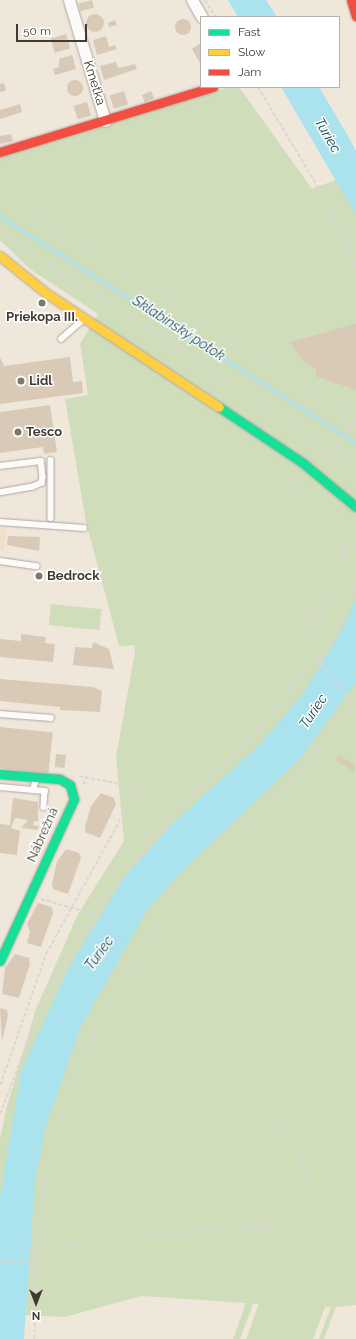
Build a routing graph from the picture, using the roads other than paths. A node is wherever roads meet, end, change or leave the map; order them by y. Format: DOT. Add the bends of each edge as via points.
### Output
graph roads {
  1 [pos="69,0"];
  2 [pos="192,0"];
  3 [pos="351,0"];
  4 [pos="201,16"];
  5 [pos="356,16"];
  6 [pos="210,88"];
  7 [pos="105,120"];
  8 [pos="0,152"];
  9 [pos="0,256"];
  10 [pos="85,318"];
  11 [pos="61,339"];
  12 [pos="51,460"];
  13 [pos="0,466"];
  14 [pos="52,482"];
  15 [pos="42,483"];
  16 [pos="0,492"];
  17 [pos="356,507"];
  18 [pos="51,518"];
  19 [pos="0,522"];
  20 [pos="84,528"];
  21 [pos="0,561"];
  22 [pos="37,566"];
  23 [pos="0,714"];
  24 [pos="51,718"];
  25 [pos="0,774"];
  26 [pos="37,776"];
  27 [pos="0,787"];
  28 [pos="33,790"];
  29 [pos="44,808"];
  30 [pos="1,959"];
  1 -- 7 [label="street, Kmeťka"];
  2 -- 4 [label="street"];
  3 -- 5 [label="street"];
  6 -- 7 [label="street"];
  7 -- 8 [label="street"];
  9 -- 10 [label="street"];
  10 -- 11 [label="lane"];
  10 -- 17 [label="street" via="303,463"];
  12 -- 14 [label="lane"];
  13 -- 15 [label="lane" via="41,461"];
  14 -- 15 [label="lane"];
  14 -- 18 [label="lane"];
  15 -- 16 [label="lane"];
  19 -- 20 [label="lane"];
  21 -- 22 [label="lane"];
  23 -- 24 [label="lane"];
  25 -- 26 [label="street, Nábrežná"];
  26 -- 28 [label="lane"];
  26 -- 30 [label="street, Nábrežná" via="60,779 70,785 74,798"];
  27 -- 28 [label="lane"];
  28 -- 29 [label="lane" via="45,791"];
}
